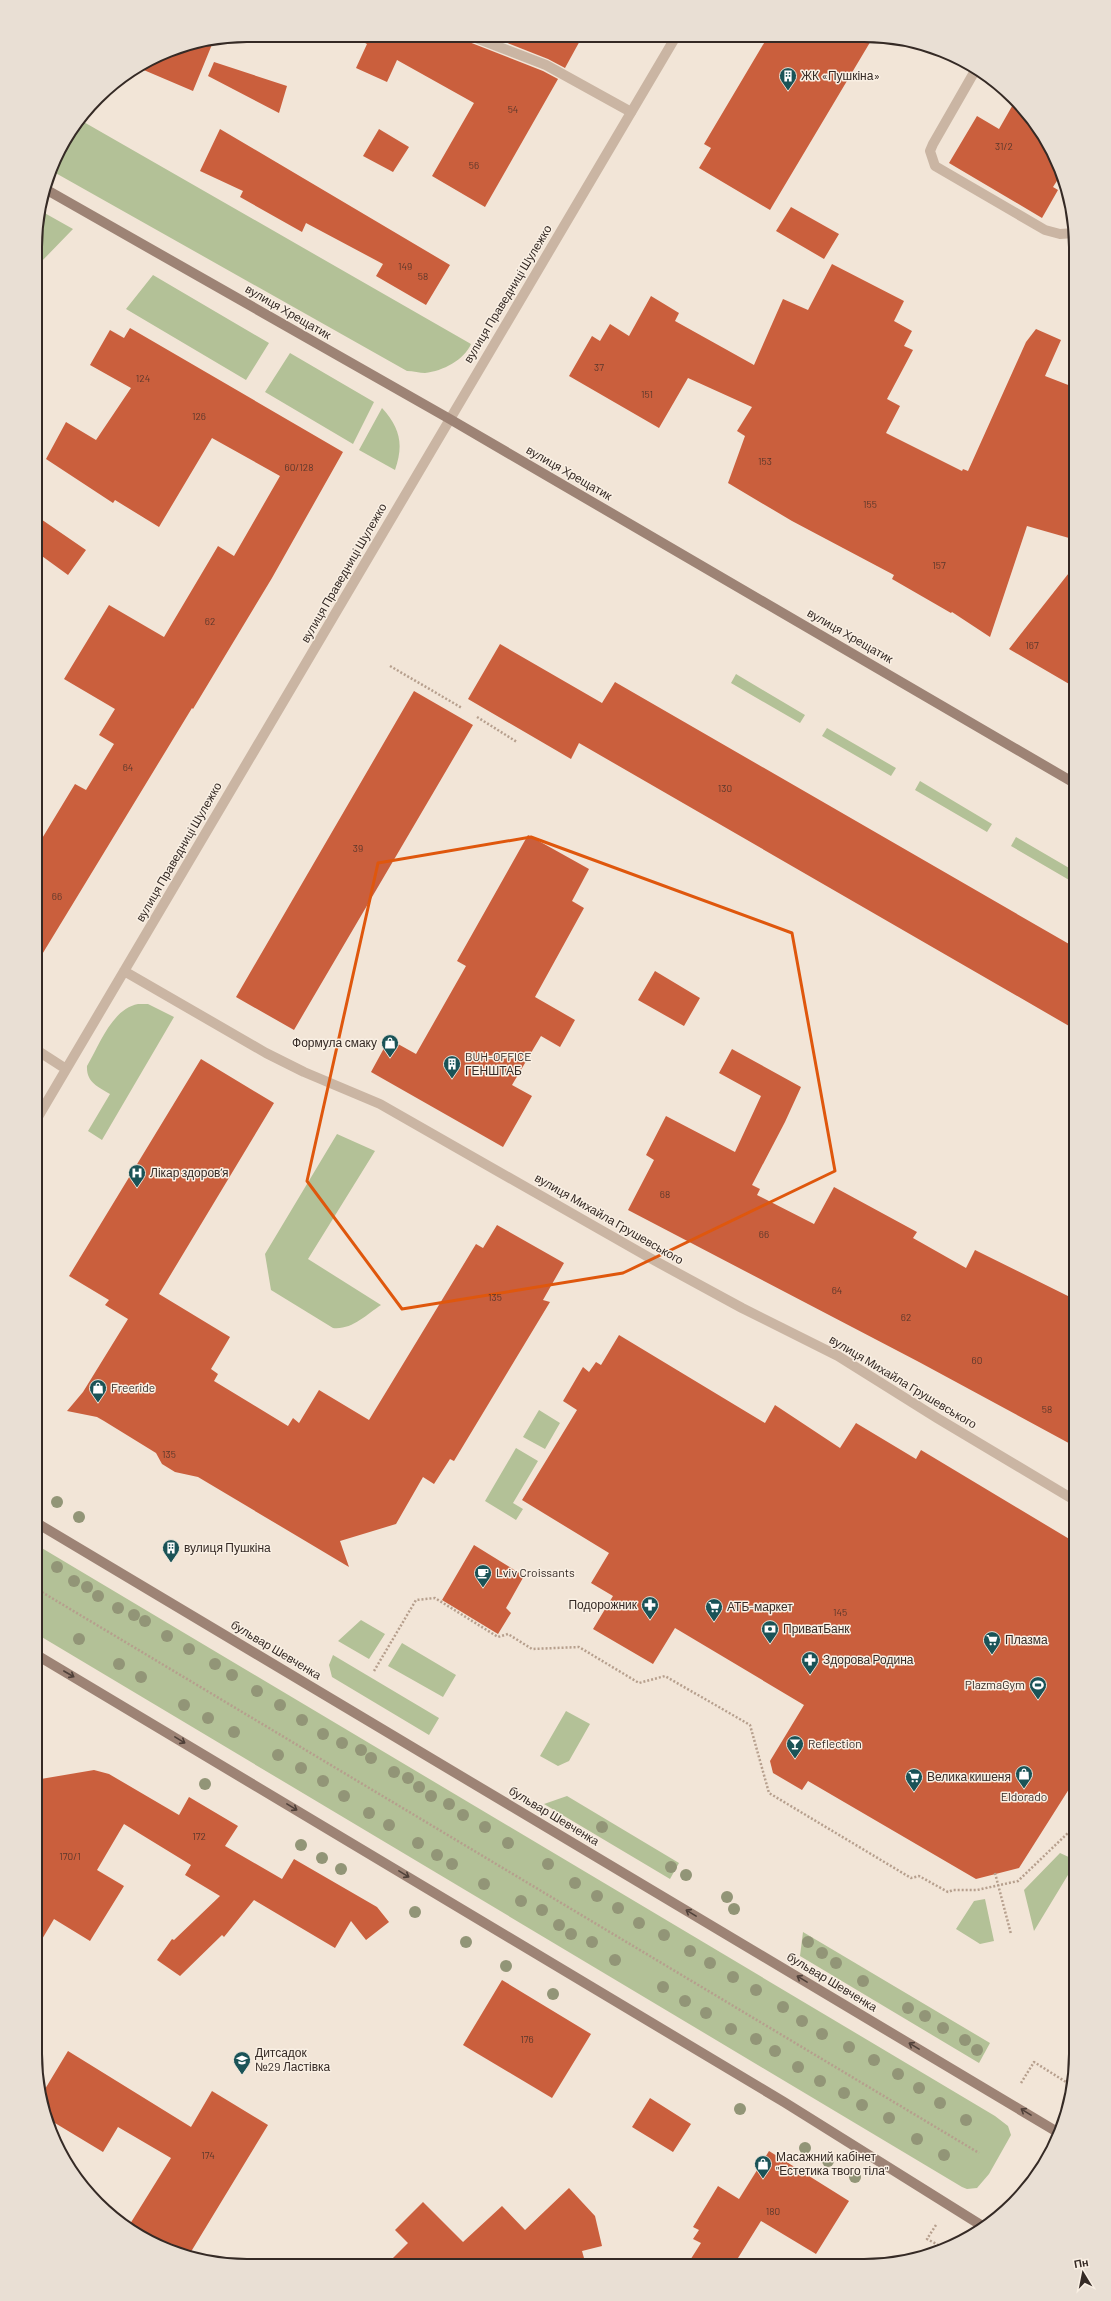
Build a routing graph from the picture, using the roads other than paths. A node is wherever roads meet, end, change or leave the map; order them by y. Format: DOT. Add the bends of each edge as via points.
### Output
graph roads {
  1 [pos="487,42"];
  2 [pos="673,42"];
  3 [pos="973,74"];
  4 [pos="631,112"];
  5 [pos="50,192"];
  6 [pos="1069,233"];
  7 [pos="448,418"];
  8 [pos="1069,780"];
  9 [pos="124,971"];
  10 [pos="42,1054"];
  11 [pos="66,1069"];
  12 [pos="42,1110"];
  13 [pos="1069,1497"];
  14 [pos="42,1526"];
  15 [pos="42,1658"];
  16 [pos="1054,2130"];
  17 [pos="979,2224"];
  1 -- 4 [label="street" via="546,65"];
  2 -- 4 [label="street, вулиця Праведниці Шулежко"];
  3 -- 6 [label="street" via="930,151 935,166 1045,230"];
  4 -- 7 [label="street, вулиця Праведниці Шулежко"];
  5 -- 7 [label="main road, вулиця Хрещатик"];
  7 -- 8 [label="main road, вулиця Хрещатик"];
  7 -- 9 [label="street, вулиця Праведниці Шулежко"];
  9 -- 11 [label="street, вулиця Праведниці Шулежко"];
  9 -- 13 [label="street, вулиця Михайла Грушевського" via="266,1053 380,1104 650,1258 838,1356"];
  10 -- 11 [label="street"];
  11 -- 12 [label="street, вулиця Праведниці Шулежко"];
  16 -- 14 [label="main road, бульвар Шевченка, one-way"];
  15 -- 17 [label="main road, one-way" via="784,2102"];
}
